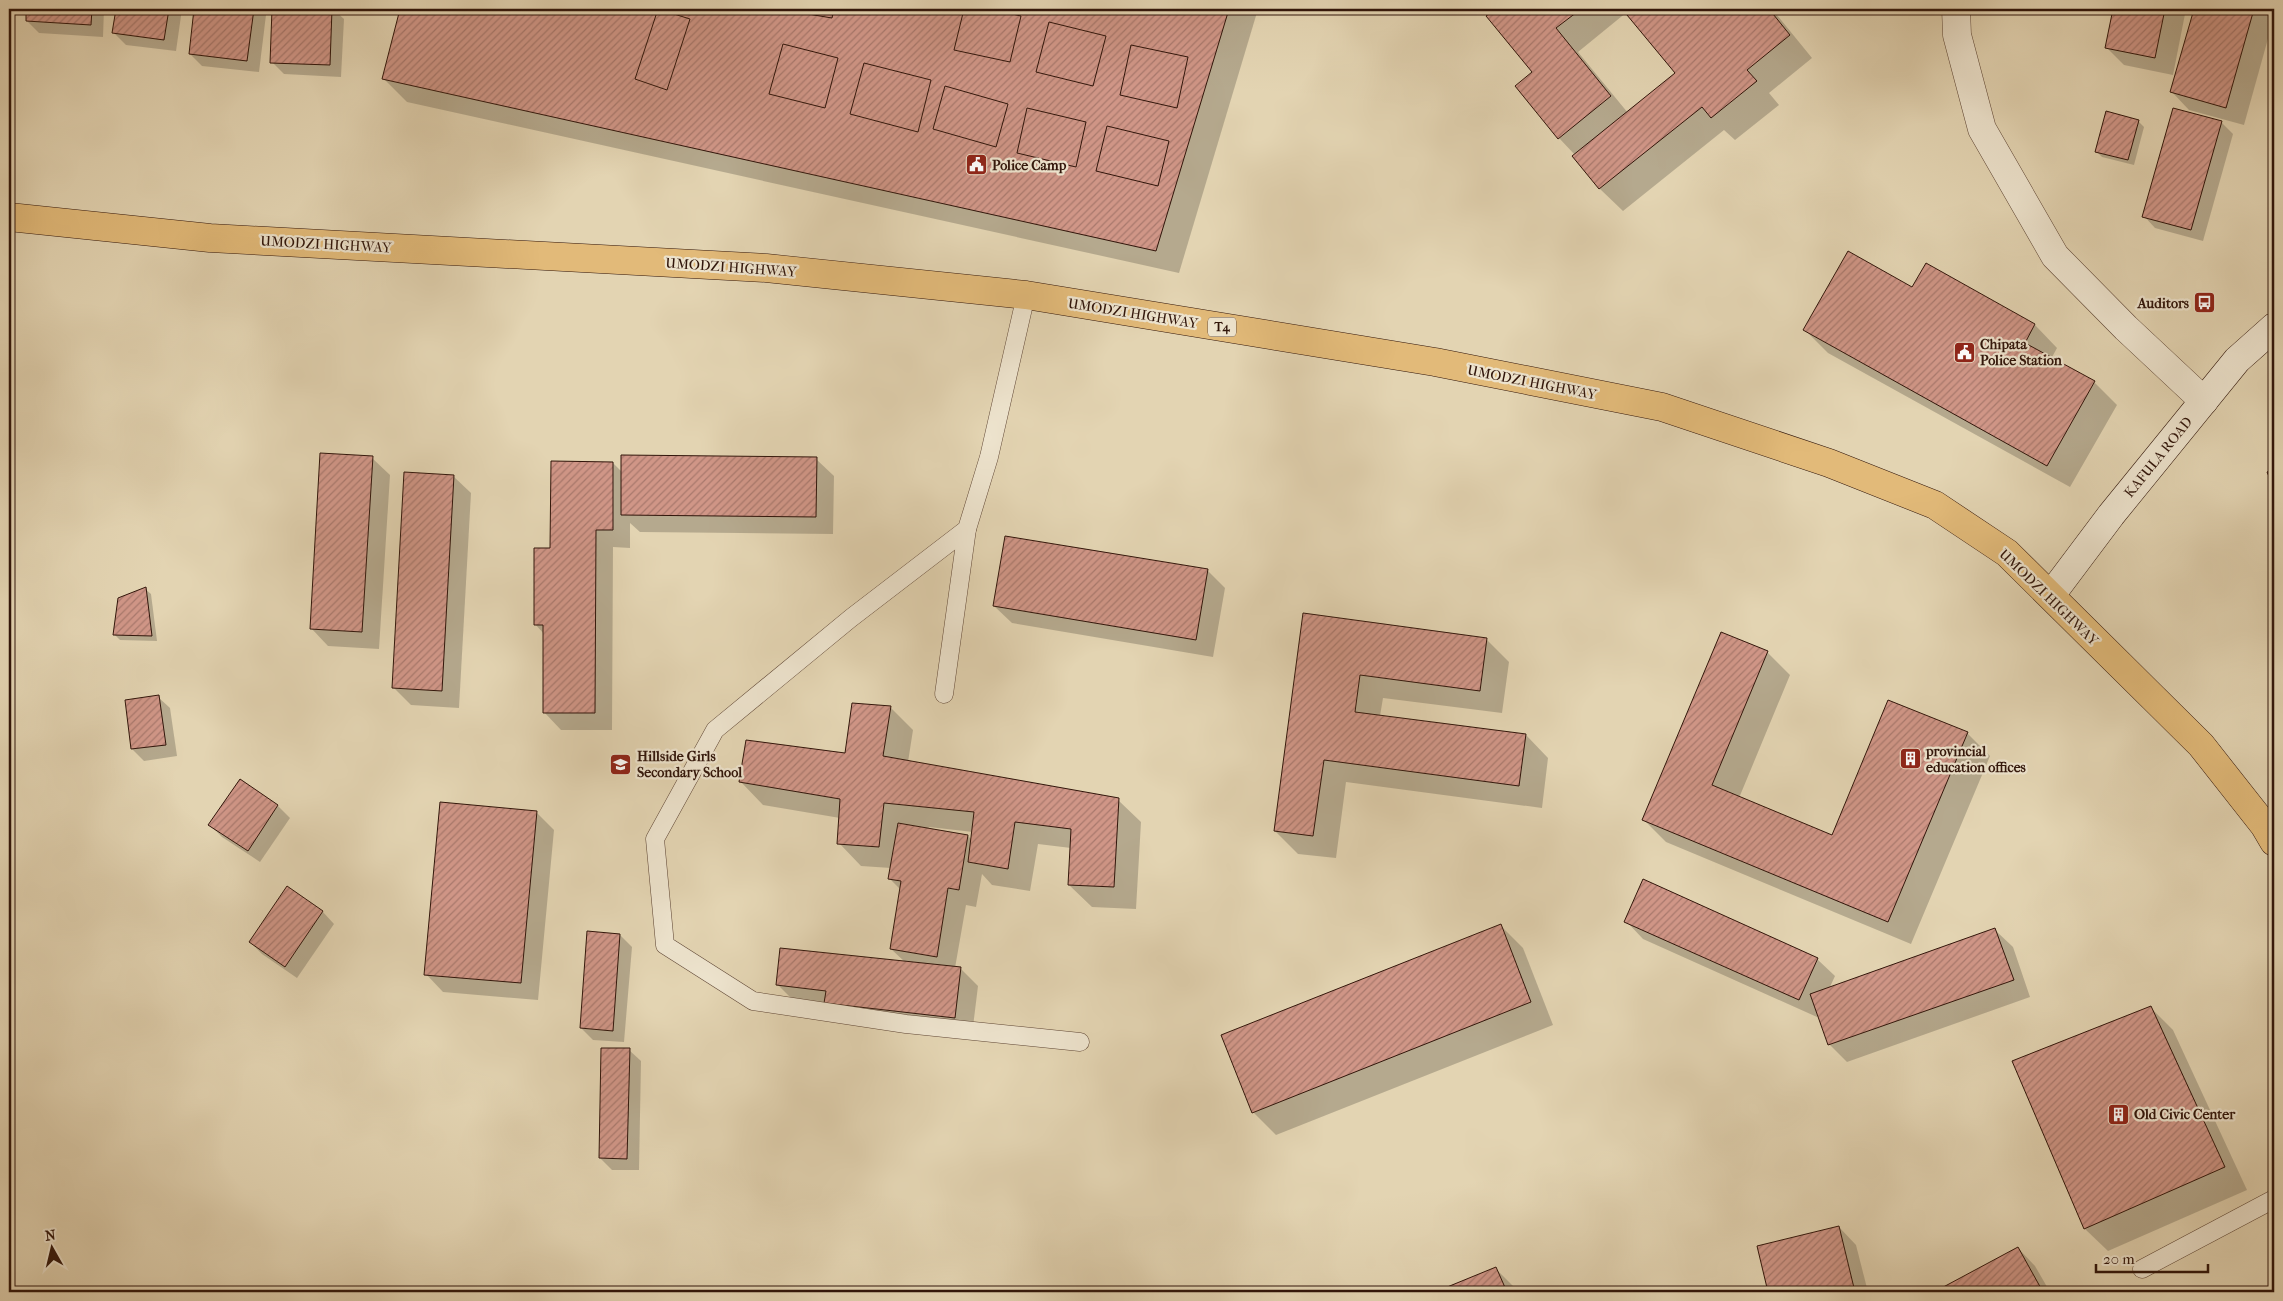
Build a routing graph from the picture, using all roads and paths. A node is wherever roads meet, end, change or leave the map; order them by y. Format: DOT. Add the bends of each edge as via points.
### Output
graph roads {
  1 [pos="1956,9"];
  2 [pos="9,218"];
  3 [pos="1026,295"];
  4 [pos="2274,328"];
  5 [pos="2204,401"];
  6 [pos="966,529"];
  7 [pos="2051,595"];
  8 [pos="944,694"];
  9 [pos="2271,829"];
  10 [pos="1080,1042"];
  11 [pos="2274,1198"];
  12 [pos="2142,1269"];
  1 -- 5 [label="street" via="1957,35 1982,129 2055,256"];
  2 -- 3 [label="highway, UMODZI HIGHWAY / T4" via="210,238 766,268"];
  3 -- 6 [label="lane" via="989,457"];
  3 -- 7 [label="highway, UMODZI HIGHWAY / T4" via="1435,362 1662,408 1829,463 1935,505 2007,553"];
  4 -- 5 [label="street, KAFULA ROAD" via="2237,360"];
  5 -- 7 [label="street, KAFULA ROAD"];
  6 -- 8 [label="lane"];
  6 -- 10 [label="lane" via="715,730 655,839 665,946 754,1001 906,1024"];
  7 -- 9 [label="highway, UMODZI HIGHWAY / T4" via="2201,745"];
  11 -- 12 [label="lane"];
}
